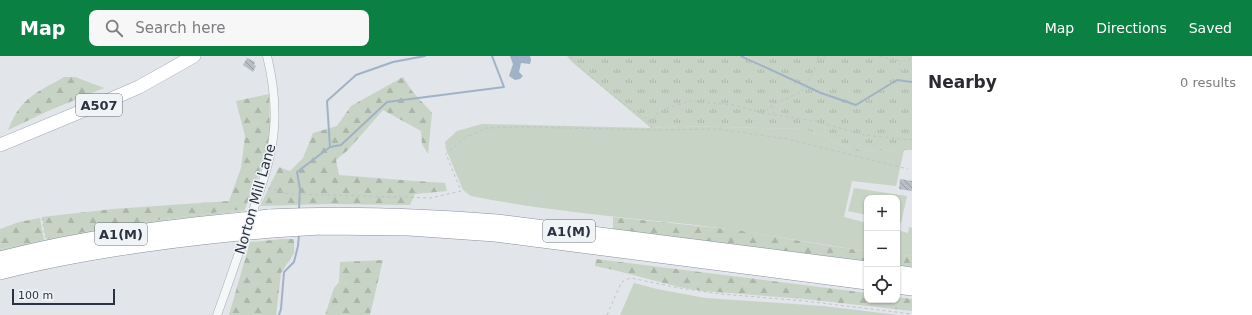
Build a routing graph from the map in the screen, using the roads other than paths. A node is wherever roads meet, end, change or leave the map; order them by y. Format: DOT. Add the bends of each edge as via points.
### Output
graph roads {
  1 [pos="194,56"];
  2 [pos="267,56"];
  3 [pos="0,145"];
  4 [pos="270,223"];
  5 [pos="241,226"];
  6 [pos="0,259"];
  7 [pos="864,269"];
  8 [pos="0,272"];
  9 [pos="900,273"];
  10 [pos="912,275"];
  11 [pos="864,282"];
  12 [pos="900,286"];
  13 [pos="912,288"];
  14 [pos="217,315"];
  1 -- 3 [label="main road, A507" via="122,95"];
  2 -- 14 [label="street, Norton Mill Lane" via="274,88 272,148 262,186"];
  4 -- 5 [label="highway, A1(M), bridge"];
  4 -- 7 [label="highway, A1(M)" via="315,215 443,218"];
  4 -- 11 [label="highway, A1(M)" via="495,234"];
  5 -- 6 [label="highway, A1(M)" via="160,229 99,238"];
  5 -- 8 [label="highway, A1(M)" via="94,252"];
  9 -- 10 [label="highway"];
  12 -- 13 [label="highway"];
}
